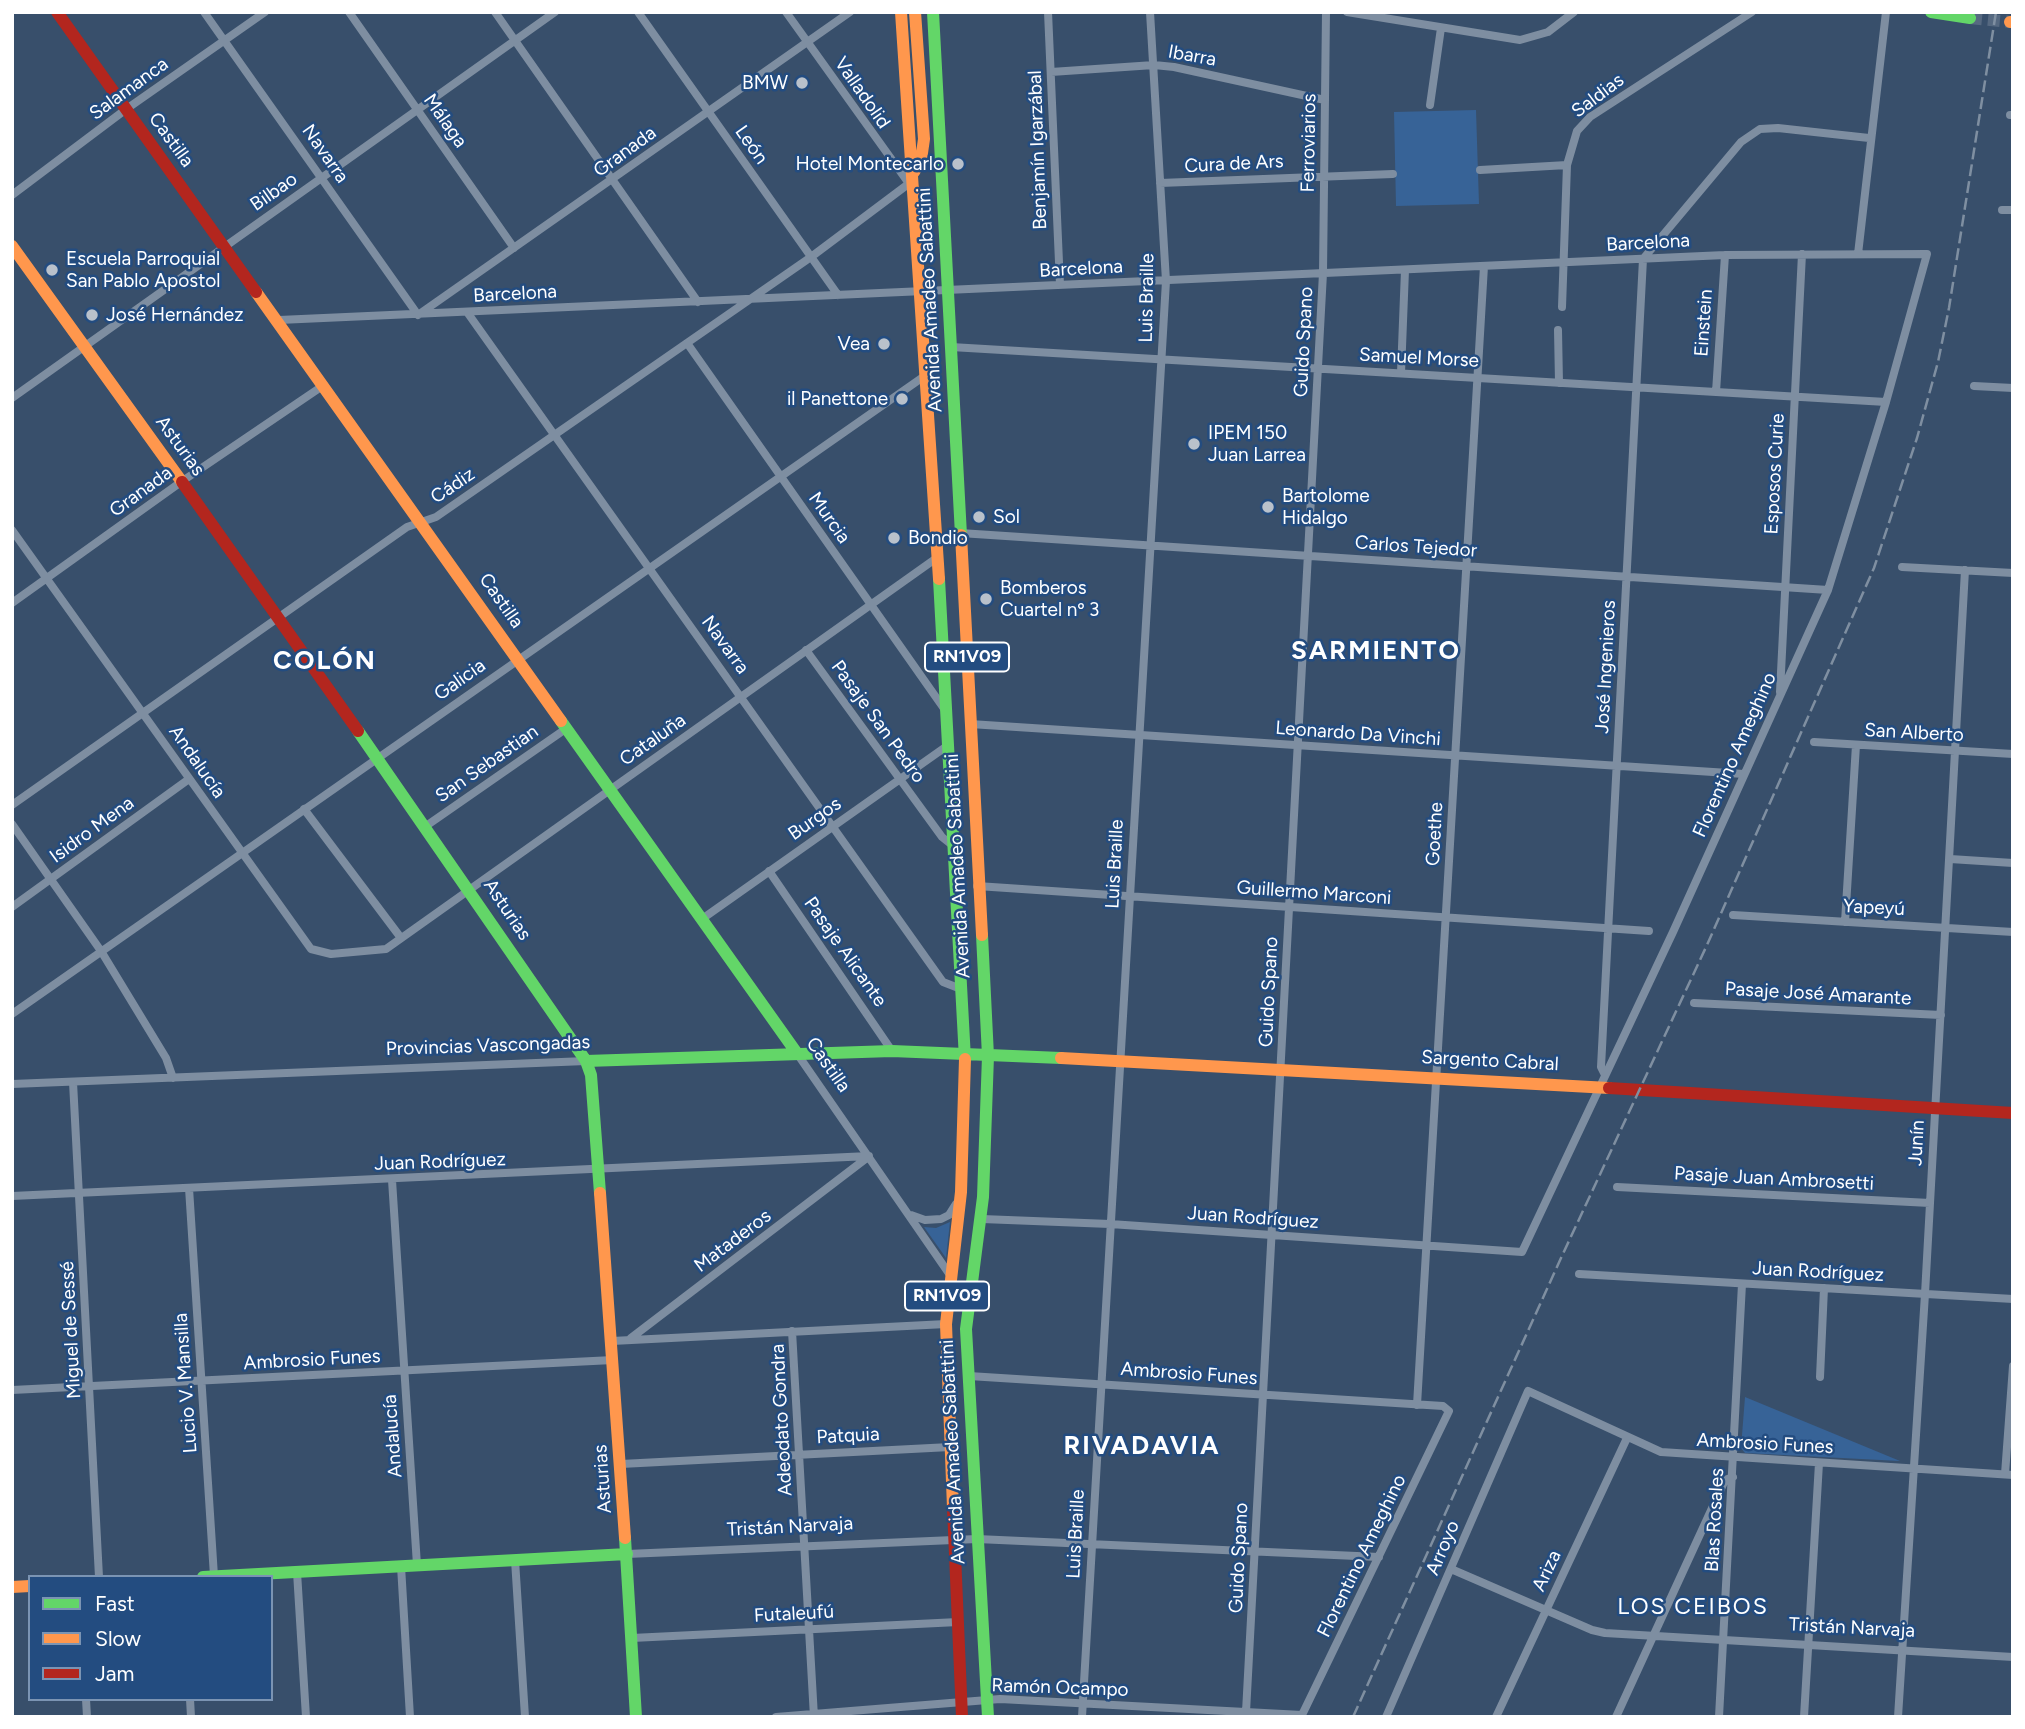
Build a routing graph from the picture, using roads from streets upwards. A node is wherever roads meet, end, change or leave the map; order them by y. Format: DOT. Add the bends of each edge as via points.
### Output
graph roads {
  1 [pos="57,12"];
  2 [pos="204,12"];
  3 [pos="265,12"];
  4 [pos="349,12"];
  5 [pos="495,12"];
  6 [pos="555,12"];
  7 [pos="638,12"];
  8 [pos="786,12"];
  9 [pos="850,12"];
  10 [pos="901,12"];
  11 [pos="915,12"];
  12 [pos="933,12"];
  13 [pos="1048,12"];
  14 [pos="1150,12"];
  15 [pos="1326,12"];
  16 [pos="1347,12"];
  17 [pos="1574,12"];
  18 [pos="1752,12"];
  19 [pos="1886,12"];
  20 [pos="1931,12"];
  21 [pos="1970,18"];
  22 [pos="1441,29"];
  23 [pos="225,41"];
  24 [pos="515,41"];
  25 [pos="807,41"];
  26 [pos="1154,65"];
  27 [pos="1051,72"];
  28 [pos="1325,100"];
  29 [pos="1430,105"];
  30 [pos="418,109"];
  31 [pos="125,110"];
  32 [pos="708,111"];
  33 [pos="1869,138"];
  34 [pos="1567,165"];
  35 [pos="1480,170"];
  36 [pos="1393,174"];
  37 [pos="1324,176"];
  38 [pos="323,177"];
  39 [pos="613,180"];
  40 [pos="912,181"];
  41 [pos="1160,183"];
  42 [pos="12,195"];
  43 [pos="2003,209"];
  44 [pos="2013,210"];
  45 [pos="12,246"];
  46 [pos="225,246"];
  47 [pos="514,248"];
  48 [pos="1802,254"];
  49 [pos="1858,254"];
  50 [pos="1927,254"];
  51 [pos="1725,255"];
  52 [pos="811,257"];
  53 [pos="1643,259"];
  54 [pos="1565,262"];
  55 [pos="1484,266"];
  56 [pos="1405,270"];
  57 [pos="1323,273"];
  58 [pos="1166,281"];
  59 [pos="1060,285"];
  60 [pos="949,290"];
  61 [pos="921,292"];
  62 [pos="838,295"];
  63 [pos="749,300"];
  64 [pos="698,302"];
  65 [pos="1562,307"];
  66 [pos="467,312"];
  67 [pos="418,315"];
  68 [pos="279,320"];
  69 [pos="1558,330"];
  70 [pos="687,343"];
  71 [pos="84,347"];
  72 [pos="951,347"];
  73 [pos="1161,359"];
  74 [pos="1318,369"];
  75 [pos="1401,373"];
  76 [pos="926,374"];
  77 [pos="1478,377"];
  78 [pos="1559,383"];
  79 [pos="324,385"];
  80 [pos="1974,386"];
  81 [pos="1636,387"];
  82 [pos="2013,388"];
  83 [pos="1716,392"];
  84 [pos="1795,397"];
  85 [pos="12,398"];
  86 [pos="1886,402"];
  87 [pos="555,435"];
  88 [pos="780,475"];
  89 [pos="181,482"];
  90 [pos="421,522"];
  91 [pos="12,530"];
  92 [pos="960,533"];
  93 [pos="1150,546"];
  94 [pos="1308,556"];
  95 [pos="938,557"];
  96 [pos="1466,566"];
  97 [pos="649,567"];
  98 [pos="1902,567"];
  99 [pos="1965,570"];
  100 [pos="2013,573"];
  101 [pos="1626,577"];
  102 [pos="47,579"];
  103 [pos="1785,587"];
  104 [pos="1828,590"];
  105 [pos="12,603"];
  106 [pos="871,604"];
  107 [pos="280,617"];
  108 [pos="807,650"];
  109 [pos="518,659"];
  110 [pos="741,696"];
  111 [pos="1779,696"];
  112 [pos="946,711"];
  113 [pos="143,713"];
  114 [pos="970,724"];
  115 [pos="567,728"];
  116 [pos="1139,735"];
  117 [pos="1814,742"];
  118 [pos="947,746"];
  119 [pos="1298,746"];
  120 [pos="1856,746"];
  121 [pos="1955,751"];
  122 [pos="2013,754"];
  123 [pos="1455,756"];
  124 [pos="378,757"];
  125 [pos="1616,766"];
  126 [pos="1744,775"];
  127 [pos="190,779"];
  128 [pos="900,779"];
  129 [pos="610,789"];
  130 [pos="12,805"];
  131 [pos="304,809"];
  132 [pos="12,824"];
  133 [pos="426,826"];
  134 [pos="834,826"];
  135 [pos="952,845"];
  136 [pos="242,853"];
  137 [pos="1950,859"];
  138 [pos="2013,863"];
  139 [pos="769,871"];
  140 [pos="51,879"];
  141 [pos="977,886"];
  142 [pos="470,889"];
  143 [pos="1129,897"];
  144 [pos="12,907"];
  145 [pos="1289,907"];
  146 [pos="1733,915"];
  147 [pos="1446,918"];
  148 [pos="702,919"];
  149 [pos="1845,922"];
  150 [pos="1608,928"];
  151 [pos="1945,928"];
  152 [pos="1649,931"];
  153 [pos="2013,932"];
  154 [pos="401,938"];
  155 [pos="386,949"];
  156 [pos="101,951"];
  157 [pos="961,989"];
  158 [pos="1694,1003"];
  159 [pos="12,1014"];
  160 [pos="1941,1016"];
  161 [pos="892,1051"];
  162 [pos="796,1052"];
  163 [pos="965,1055"];
  164 [pos="988,1056"];
  165 [pos="586,1061"];
  166 [pos="1120,1062"];
  167 [pos="1280,1068"];
  168 [pos="1436,1077"];
  169 [pos="173,1078"];
  170 [pos="1602,1081"];
  171 [pos="73,1082"];
  172 [pos="12,1084"];
  173 [pos="1935,1108"];
  174 [pos="2013,1113"];
  175 [pos="869,1156"];
  176 [pos="598,1171"];
  177 [pos="392,1180"];
  178 [pos="1618,1186"];
  179 [pos="189,1188"];
  180 [pos="961,1192"];
  181 [pos="79,1193"];
  182 [pos="12,1196"];
  183 [pos="1930,1203"];
  184 [pos="911,1216"];
  185 [pos="982,1219"];
  186 [pos="1110,1224"];
  187 [pos="1272,1235"];
  188 [pos="1426,1245"];
  189 [pos="1522,1252"];
  190 [pos="1579,1274"];
  191 [pos="950,1275"];
  192 [pos="1742,1284"];
  193 [pos="1824,1289"];
  194 [pos="1925,1294"];
  195 [pos="2013,1299"];
  196 [pos="946,1324"];
  197 [pos="792,1331"];
  198 [pos="631,1338"];
  199 [pos="611,1341"];
  200 [pos="613,1360"];
  201 [pos="2013,1366"];
  202 [pos="405,1371"];
  203 [pos="968,1376"];
  204 [pos="1819,1377"];
  205 [pos="201,1381"];
  206 [pos="1101,1384"];
  207 [pos="89,1387"];
  208 [pos="12,1390"];
  209 [pos="1528,1391"];
  210 [pos="1263,1395"];
  211 [pos="1417,1405"];
  212 [pos="1449,1411"];
  213 [pos="1627,1438"];
  214 [pos="950,1447"];
  215 [pos="799,1454"];
  216 [pos="1734,1458"];
  217 [pos="1819,1463"];
  218 [pos="621,1464"];
  219 [pos="1914,1468"];
  220 [pos="2009,1474"];
  221 [pos="1733,1477"];
  222 [pos="954,1539"];
  223 [pos="977,1539"];
  224 [pos="1091,1544"];
  225 [pos="805,1546"];
  226 [pos="1255,1550"];
  227 [pos="626,1554"];
  228 [pos="1379,1557"];
  229 [pos="515,1560"];
  230 [pos="417,1565"];
  231 [pos="401,1566"];
  232 [pos="1451,1569"];
  233 [pos="297,1572"];
  234 [pos="99,1575"];
  235 [pos="214,1575"];
  236 [pos="235,1575"];
  237 [pos="1546,1609"];
  238 [pos="958,1622"];
  239 [pos="809,1629"];
  240 [pos="1652,1636"];
  241 [pos="632,1638"];
  242 [pos="1724,1640"];
  243 [pos="1809,1644"];
  244 [pos="1902,1650"];
  245 [pos="2013,1657"];
  246 [pos="987,1700"];
  247 [pos="1082,1704"];
  248 [pos="962,1711"];
  249 [pos="1246,1712"];
  250 [pos="1302,1715"];
  251 [pos="814,1716"];
  252 [pos="306,1717"];
  253 [pos="410,1717"];
  254 [pos="525,1717"];
  255 [pos="636,1717"];
  256 [pos="776,1717"];
  257 [pos="988,1717"];
  258 [pos="1082,1717"];
  259 [pos="1386,1717"];
  260 [pos="1496,1717"];
  261 [pos="1616,1717"];
  262 [pos="1719,1717"];
  263 [pos="1804,1717"];
  264 [pos="1898,1717"];
  1 -- 31 [label="street, Castilla"];
  2 -- 23 [label="street, Navarra"];
  3 -- 23 [label="street, Salamanca"];
  4 -- 30 [label="street, Málaga"];
  5 -- 24 [label="street"];
  6 -- 24 [label="street, Bilbao"];
  7 -- 32 [label="street, León"];
  8 -- 25 [label="street, Valladolid"];
  9 -- 25 [label="street, Granada"];
  10 -- 40 [label="street, Avenida Amadeo Sabattini / RN1V09"];
  11 -- 40 [label="street" via="924,139"];
  12 -- 60 [label="street, Avenida Amadeo Sabattini / RN1V09"];
  13 -- 27 [label="street, Benjamín Igarzábal"];
  14 -- 26 [label="street, Luis Braille"];
  15 -- 28 [label="street, Ferroviarios"];
  16 -- 22 [label="street"];
  17 -- 22 [label="street" via="1548,32 1520,40"];
  18 -- 34 [label="street, Saldias" via="1590,117 1572,141"];
  19 -- 33 [label="street"];
  20 -- 21 [label="street"];
  22 -- 29 [label="street"];
  23 -- 31 [label="street, Salamanca"];
  23 -- 38 [label="street, Navarra"];
  24 -- 30 [label="street, Bilbao"];
  24 -- 39 [label="street"];
  25 -- 32 [label="street, Granada"];
  25 -- 40 [label="street, Valladolid"];
  26 -- 27 [label="street, Ibarra"];
  26 -- 28 [label="street, Ibarra"];
  26 -- 41 [label="street, Luis Braille"];
  27 -- 59 [label="street, Benjamín Igarzábal"];
  28 -- 37 [label="street, Ferroviarios"];
  30 -- 38 [label="street, Bilbao"];
  30 -- 47 [label="street, Málaga"];
  31 -- 42 [label="street, Salamanca"];
  31 -- 46 [label="street, Castilla"];
  32 -- 39 [label="street, Granada"];
  32 -- 52 [label="street, León"];
  33 -- 49 [label="street"];
  33 -- 53 [label="street" via="1760,130 1741,142"];
  34 -- 35 [label="street"];
  34 -- 54 [label="street, Saldias"];
  36 -- 37 [label="street, Cura de Ars"];
  37 -- 41 [label="street, Cura de Ars"];
  37 -- 57 [label="street, Ferroviarios"];
  38 -- 46 [label="street, Bilbao"];
  38 -- 67 [label="street, Navarra"];
  39 -- 47 [label="street, Granada"];
  39 -- 64 [label="street"];
  40 -- 52 [label="street, Cádiz"];
  40 -- 61 [label="street, Avenida Amadeo Sabattini / RN1V09"];
  41 -- 58 [label="street, Luis Braille"];
  43 -- 44 [label="street"];
  45 -- 71 [label="street, Asturias"];
  46 -- 68 [label="street, Castilla"];
  46 -- 71 [label="street, Bilbao"];
  47 -- 67 [label="street, Granada"];
  48 -- 49 [label="street, Barcelona"];
  48 -- 51 [label="street, Barcelona"];
  48 -- 84 [label="street, Esposos Curie"];
  49 -- 50 [label="street, Barcelona"];
  50 -- 86 [label="street, Florentino Ameghino"];
  51 -- 53 [label="street, Barcelona"];
  51 -- 83 [label="street, Einstein"];
  52 -- 62 [label="street, León"];
  52 -- 63 [label="street, Cádiz"];
  53 -- 54 [label="street, Barcelona"];
  53 -- 81 [label="street, José Ingenieros"];
  54 -- 55 [label="street, Barcelona"];
  54 -- 65 [label="street, Saldias"];
  55 -- 56 [label="street, Barcelona"];
  55 -- 77 [label="street, Goethe"];
  56 -- 57 [label="street, Barcelona"];
  56 -- 75 [label="street"];
  57 -- 58 [label="street, Barcelona"];
  57 -- 74 [label="street, Guido Spano"];
  58 -- 59 [label="street, Barcelona"];
  58 -- 73 [label="street, Luis Braille"];
  59 -- 60 [label="street, Barcelona"];
  60 -- 61 [label="street, Barcelona"];
  60 -- 72 [label="street, Avenida Amadeo Sabattini / RN1V09"];
  61 -- 62 [label="street, Barcelona"];
  61 -- 76 [label="street, Avenida Amadeo Sabattini / RN1V09"];
  62 -- 63 [label="street, Barcelona"];
  63 -- 64 [label="street, Barcelona"];
  63 -- 70 [label="street, Cádiz"];
  64 -- 66 [label="street, Barcelona"];
  66 -- 67 [label="street, Barcelona"];
  66 -- 87 [label="street, Navarra"];
  67 -- 68 [label="street, Barcelona"];
  68 -- 79 [label="street, Castilla"];
  69 -- 78 [label="street"];
  70 -- 87 [label="street, Cádiz"];
  70 -- 88 [label="street, Murcia"];
  71 -- 85 [label="street, Bilbao"];
  71 -- 89 [label="street, Asturias"];
  72 -- 73 [label="street, Samuel Morse"];
  72 -- 92 [label="street, Avenida Amadeo Sabattini / RN1V09"];
  73 -- 74 [label="street, Samuel Morse"];
  73 -- 93 [label="street, Luis Braille"];
  74 -- 75 [label="street, Samuel Morse"];
  74 -- 94 [label="street, Guido Spano"];
  75 -- 77 [label="street, Samuel Morse"];
  76 -- 88 [label="street, Galicia"];
  76 -- 95 [label="street, Avenida Amadeo Sabattini / RN1V09"];
  77 -- 78 [label="street, Samuel Morse"];
  77 -- 96 [label="street, Goethe"];
  78 -- 81 [label="street, Samuel Morse"];
  79 -- 89 [label="street, Granada"];
  79 -- 90 [label="street, Castilla"];
  80 -- 82 [label="street"];
  81 -- 83 [label="street, Samuel Morse"];
  81 -- 101 [label="street, José Ingenieros"];
  83 -- 84 [label="street, Samuel Morse"];
  84 -- 86 [label="street, Samuel Morse"];
  84 -- 103 [label="street, Esposos Curie"];
  86 -- 104 [label="street, Florentino Ameghino"];
  87 -- 90 [label="street, Cádiz" via="436,517"];
  87 -- 97 [label="street, Navarra"];
  88 -- 97 [label="street, Galicia"];
  88 -- 106 [label="street, Murcia"];
  89 -- 102 [label="street, Granada"];
  89 -- 107 [label="street, Asturias"];
  90 -- 107 [label="street, Cádiz" via="407,527"];
  90 -- 109 [label="street, Castilla"];
  91 -- 102 [label="street, Andalucía"];
  92 -- 93 [label="street, Carlos Tejedor"];
  92 -- 114 [label="street, Avenida Amadeo Sabattini / RN1V09"];
  93 -- 94 [label="street, Carlos Tejedor"];
  93 -- 116 [label="street, Luis Braille"];
  94 -- 96 [label="street, Carlos Tejedor"];
  94 -- 119 [label="street, Guido Spano"];
  95 -- 106 [label="street, Cataluña"];
  95 -- 112 [label="street, Avenida Amadeo Sabattini / RN1V09"];
  96 -- 101 [label="street, Carlos Tejedor"];
  96 -- 123 [label="street, Goethe"];
  97 -- 109 [label="street, Galicia"];
  97 -- 110 [label="street, Navarra"];
  98 -- 99 [label="street"];
  99 -- 100 [label="street"];
  99 -- 121 [label="street, Junín"];
  101 -- 103 [label="street, Carlos Tejedor"];
  101 -- 125 [label="street, José Ingenieros"];
  102 -- 105 [label="street, Granada"];
  102 -- 113 [label="street, Andalucía"];
  103 -- 104 [label="street, Carlos Tejedor"];
  103 -- 111 [label="street, Esposos Curie"];
  104 -- 111 [label="street, Florentino Ameghino"];
  106 -- 108 [label="street, Cataluña"];
  106 -- 112 [label="street, Murcia"];
  107 -- 113 [label="street, Cádiz"];
  107 -- 124 [label="street, Asturias"];
  108 -- 110 [label="street, Cataluña"];
  108 -- 128 [label="street, Pasaje San Pedro"];
  109 -- 115 [label="street, Castilla"];
  109 -- 124 [label="street, Galicia"];
  110 -- 129 [label="street, Cataluña"];
  110 -- 134 [label="street, Navarra"];
  111 -- 126 [label="street, Florentino Ameghino"];
  112 -- 118 [label="street, Avenida Amadeo Sabattini / RN1V09"];
  113 -- 127 [label="street, Andalucía"];
  113 -- 130 [label="street, Cádiz"];
  114 -- 116 [label="street, Leonardo Da Vinchi"];
  114 -- 141 [label="street, Avenida Amadeo Sabattini / RN1V09"];
  115 -- 129 [label="street, Castilla"];
  115 -- 133 [label="street, San Sebastian"];
  116 -- 119 [label="street, Leonardo Da Vinchi"];
  116 -- 143 [label="street, Luis Braille"];
  117 -- 120 [label="street, San Alberto"];
  118 -- 128 [label="street, Burgos"];
  118 -- 135 [label="street, Avenida Amadeo Sabattini / RN1V09"];
  119 -- 123 [label="street, Leonardo Da Vinchi"];
  119 -- 145 [label="street, Guido Spano"];
  120 -- 121 [label="street, San Alberto"];
  120 -- 149 [label="street"];
  121 -- 122 [label="street, San Alberto"];
  121 -- 137 [label="street, Junín"];
  123 -- 125 [label="street, Leonardo Da Vinchi"];
  123 -- 147 [label="street, Goethe"];
  124 -- 131 [label="street, Galicia"];
  124 -- 133 [label="street, Asturias"];
  125 -- 126 [label="street, Leonardo Da Vinchi"];
  125 -- 150 [label="street, José Ingenieros"];
  126 -- 170 [label="street, Florentino Ameghino"];
  127 -- 136 [label="street, Andalucía"];
  127 -- 140 [label="street, Isidro Mena"];
  128 -- 134 [label="street, Burgos"];
  128 -- 135 [label="street, Pasaje San Pedro"];
  129 -- 142 [label="street, Cataluña"];
  129 -- 148 [label="street, Castilla"];
  131 -- 136 [label="street, Galicia"];
  131 -- 154 [label="street"];
  132 -- 140 [label="street"];
  133 -- 142 [label="street, Asturias"];
  134 -- 139 [label="street, Burgos"];
  134 -- 157 [label="street, Navarra" via="943,982"];
  135 -- 157 [label="street, Avenida Amadeo Sabattini / RN1V09"];
  136 -- 155 [label="street, Andalucía" via="311,949 331,954"];
  136 -- 156 [label="street, Galicia"];
  137 -- 138 [label="street"];
  137 -- 151 [label="street, Junín"];
  139 -- 148 [label="street, Burgos"];
  139 -- 161 [label="street, Pasaje Alicante"];
  140 -- 144 [label="street, Isidro Mena"];
  140 -- 156 [label="street"];
  141 -- 143 [label="street, Guillermo Marconi"];
  141 -- 164 [label="street, Avenida Amadeo Sabattini / RN1V09"];
  142 -- 154 [label="street, Cataluña"];
  142 -- 165 [label="street, Asturias"];
  143 -- 145 [label="street, Guillermo Marconi"];
  143 -- 166 [label="street, Luis Braille"];
  145 -- 147 [label="street, Guillermo Marconi"];
  145 -- 167 [label="street, Guido Spano"];
  146 -- 149 [label="street, Yapeyú"];
  147 -- 150 [label="street, Guillermo Marconi"];
  147 -- 168 [label="street, Goethe"];
  148 -- 162 [label="street, Castilla"];
  149 -- 151 [label="street, Yapeyú"];
  150 -- 152 [label="street, Guillermo Marconi"];
  150 -- 170 [label="street, José Ingenieros"];
  151 -- 153 [label="street, Yapeyú"];
  151 -- 160 [label="street, Junín"];
  154 -- 155 [label="street, Cataluña"];
  156 -- 159 [label="street, Galicia"];
  156 -- 169 [label="street" via="166,1058"];
  157 -- 163 [label="street, Avenida Amadeo Sabattini / RN1V09"];
  158 -- 160 [label="street, Pasaje José Amarante"];
  160 -- 173 [label="street, Junín"];
  161 -- 162 [label="street, Provincias Vascongadas"];
  161 -- 163 [label="street, Provincias Vascongadas"];
  162 -- 165 [label="street, Provincias Vascongadas"];
  162 -- 175 [label="street, Castilla"];
  163 -- 164 [label="street, Sargento Cabral"];
  163 -- 180 [label="street, Avenida Amadeo Sabattini / RN1V09"];
  164 -- 166 [label="street, Sargento Cabral"];
  164 -- 185 [label="street, Avenida Amadeo Sabattini / RN1V09"];
  165 -- 169 [label="street, Provincias Vascongadas"];
  165 -- 176 [label="street, Asturias"];
  166 -- 167 [label="street, Sargento Cabral"];
  166 -- 186 [label="street, Luis Braille"];
  167 -- 168 [label="street, Sargento Cabral"];
  167 -- 187 [label="street, Guido Spano"];
  168 -- 170 [label="street, Sargento Cabral"];
  168 -- 188 [label="street, Goethe"];
  169 -- 171 [label="street, Provincias Vascongadas"];
  170 -- 173 [label="street, Sargento Cabral"];
  170 -- 189 [label="street, Florentino Ameghino"];
  171 -- 172 [label="street, Provincias Vascongadas"];
  171 -- 181 [label="street, Miguel de Sessé"];
  173 -- 174 [label="street, Sargento Cabral"];
  173 -- 183 [label="street, Junín"];
  175 -- 176 [label="street, Juan Rodríguez"];
  175 -- 184 [label="street, Castilla"];
  175 -- 198 [label="street, Mataderos"];
  176 -- 177 [label="street, Juan Rodríguez"];
  176 -- 199 [label="street, Asturias"];
  177 -- 179 [label="street, Juan Rodríguez"];
  177 -- 202 [label="street, Andalucía"];
  178 -- 183 [label="street, Pasaje Juan Ambrosetti"];
  179 -- 181 [label="street, Juan Rodríguez"];
  179 -- 205 [label="street, Lucio V. Mansilla"];
  180 -- 184 [label="street" via="953,1211 941,1219"];
  180 -- 191 [label="street, Avenida Amadeo Sabattini / RN1V09"];
  181 -- 182 [label="street, Juan Rodríguez"];
  181 -- 207 [label="street, Miguel de Sessé"];
  183 -- 194 [label="street, Junín"];
  184 -- 191 [label="street, Castilla"];
  185 -- 186 [label="street, Juan Rodríguez"];
  185 -- 203 [label="street, Avenida Amadeo Sabattini / RN1V09" via="966,1310"];
  186 -- 187 [label="street, Juan Rodríguez"];
  186 -- 206 [label="street, Luis Braille"];
  187 -- 188 [label="street, Juan Rodríguez"];
  187 -- 210 [label="street, Guido Spano"];
  188 -- 189 [label="street, Juan Rodríguez"];
  188 -- 211 [label="street, Goethe"];
  190 -- 192 [label="street, Juan Rodríguez"];
  191 -- 196 [label="street, Avenida Amadeo Sabattini / RN1V09"];
  192 -- 193 [label="street, Juan Rodríguez"];
  192 -- 216 [label="street, Blas Rosales"];
  193 -- 194 [label="street, Juan Rodríguez"];
  193 -- 204 [label="street"];
  194 -- 195 [label="street, Juan Rodríguez"];
  194 -- 219 [label="street, Junín"];
  196 -- 197 [label="street"];
  196 -- 214 [label="street, Avenida Amadeo Sabattini / RN1V09"];
  197 -- 198 [label="street"];
  197 -- 215 [label="street, Adeodato Gondra"];
  198 -- 199 [label="street, Mataderos"];
  199 -- 200 [label="street, Asturias"];
  200 -- 202 [label="street, Ambrosio Funes"];
  200 -- 218 [label="street, Asturias"];
  201 -- 220 [label="street"];
  202 -- 205 [label="street, Ambrosio Funes"];
  202 -- 230 [label="street, Andalucía"];
  203 -- 206 [label="street, Ambrosio Funes"];
  203 -- 223 [label="street, Avenida Amadeo Sabattini / RN1V09"];
  205 -- 207 [label="street, Ambrosio Funes"];
  205 -- 235 [label="street, Lucio V. Mansilla"];
  206 -- 210 [label="street, Ambrosio Funes"];
  206 -- 224 [label="street, Luis Braille"];
  207 -- 208 [label="street, Ambrosio Funes"];
  207 -- 234 [label="street, Miguel de Sessé"];
  209 -- 213 [label="street, Ambrosio Funes"];
  209 -- 232 [label="street, Arroyo"];
  210 -- 211 [label="street, Ambrosio Funes"];
  210 -- 226 [label="street, Guido Spano"];
  211 -- 212 [label="street, Ambrosio Funes" via="1443,1406"];
  212 -- 228 [label="street, Florentino Ameghino"];
  213 -- 216 [label="street, Ambrosio Funes" via="1661,1452"];
  213 -- 237 [label="street, Ariza"];
  214 -- 215 [label="street, Patquia"];
  214 -- 222 [label="street, Avenida Amadeo Sabattini / RN1V09"];
  215 -- 218 [label="street, Patquia"];
  215 -- 225 [label="street, Adeodato Gondra"];
  216 -- 217 [label="street, Ambrosio Funes"];
  216 -- 221 [label="street, Blas Rosales"];
  217 -- 219 [label="street, Ambrosio Funes"];
  217 -- 243 [label="street"];
  218 -- 227 [label="street, Asturias"];
  219 -- 220 [label="street, Ambrosio Funes"];
  219 -- 244 [label="street, Junín"];
  221 -- 240 [label="street" via="1725,1480"];
  221 -- 242 [label="street, Blas Rosales"];
  222 -- 223 [label="street, Tristán Narvaja"];
  222 -- 225 [label="street, Tristán Narvaja"];
  222 -- 238 [label="street, Avenida Amadeo Sabattini / RN1V09"];
  223 -- 224 [label="street, Tristán Narvaja"];
  223 -- 246 [label="street, Avenida Amadeo Sabattini / RN1V09"];
  224 -- 226 [label="street, Tristán Narvaja"];
  224 -- 247 [label="street, Luis Braille"];
  225 -- 227 [label="street, Tristán Narvaja"];
  225 -- 239 [label="street, Adeodato Gondra"];
  226 -- 228 [label="street, Tristán Narvaja"];
  226 -- 249 [label="street, Guido Spano"];
  227 -- 229 [label="street, Tristán Narvaja"];
  227 -- 241 [label="street, Asturias"];
  228 -- 250 [label="street, Florentino Ameghino"];
  229 -- 230 [label="street, Tristán Narvaja"];
  229 -- 254 [label="street"];
  230 -- 231 [label="street, Tristán Narvaja"];
  231 -- 233 [label="street, Tristán Narvaja"];
  231 -- 253 [label="street"];
  232 -- 237 [label="street, Tristán Narvaja"];
  232 -- 259 [label="street, Arroyo"];
  233 -- 236 [label="street, Tristán Narvaja"];
  233 -- 252 [label="street"];
  237 -- 240 [label="street, Tristán Narvaja" via="1592,1630"];
  237 -- 260 [label="street, Ariza"];
  238 -- 239 [label="street, Futaleufú"];
  238 -- 248 [label="street, Avenida Amadeo Sabattini / RN1V09"];
  239 -- 241 [label="street, Futaleufú"];
  239 -- 251 [label="street, Adeodato Gondra"];
  240 -- 242 [label="street, Tristán Narvaja"];
  240 -- 261 [label="street"];
  241 -- 255 [label="street, Asturias"];
  242 -- 243 [label="street, Tristán Narvaja"];
  242 -- 262 [label="street, Blas Rosales"];
  243 -- 244 [label="street, Tristán Narvaja"];
  243 -- 263 [label="street"];
  244 -- 245 [label="street, Tristán Narvaja"];
  244 -- 264 [label="street, Junín"];
  246 -- 247 [label="street, Ramón Ocampo"];
  246 -- 248 [label="street, Ramón Ocampo"];
  246 -- 257 [label="street, Avenida Amadeo Sabattini / RN1V09"];
  247 -- 249 [label="street, Ramón Ocampo"];
  247 -- 258 [label="street, Luis Braille"];
  248 -- 251 [label="street, Ramón Ocampo"];
  249 -- 250 [label="street, Ramón Ocampo"];
  251 -- 256 [label="street, Ramón Ocampo"];
}
